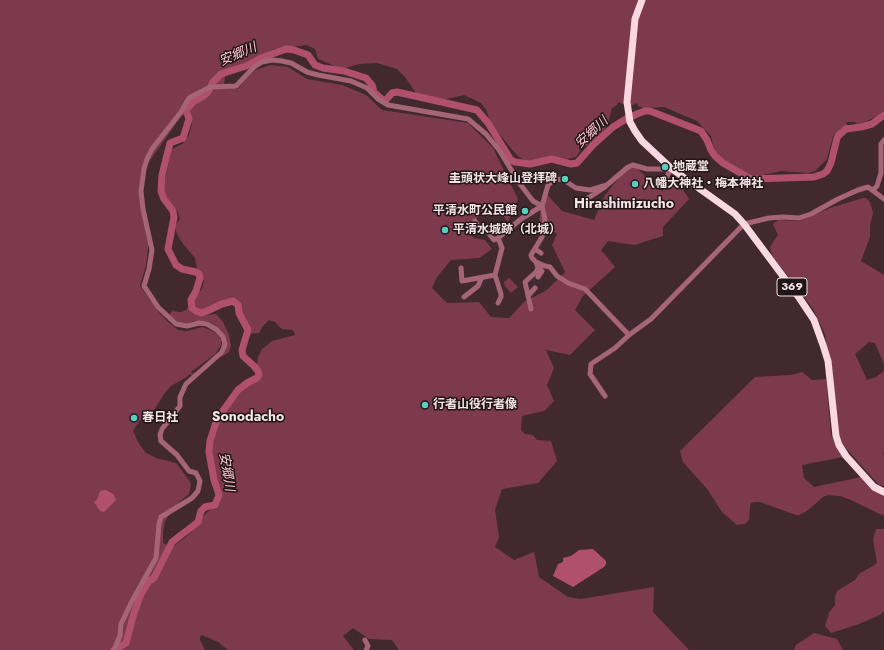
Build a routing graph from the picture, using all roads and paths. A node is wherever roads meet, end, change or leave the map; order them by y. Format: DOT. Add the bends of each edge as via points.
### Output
graph roads {
  1 [pos="642,0"];
  2 [pos="884,140"];
  3 [pos="672,169"];
  4 [pos="665,183"];
  5 [pos="607,185"];
  6 [pos="873,190"];
  7 [pos="884,199"];
  8 [pos="542,206"];
  9 [pos="577,207"];
  10 [pos="475,221"];
  11 [pos="744,224"];
  12 [pos="498,238"];
  13 [pos="535,249"];
  14 [pos="541,253"];
  15 [pos="537,264"];
  16 [pos="461,268"];
  17 [pos="495,275"];
  18 [pos="482,277"];
  19 [pos="538,278"];
  20 [pos="535,288"];
  21 [pos="528,296"];
  22 [pos="464,297"];
  23 [pos="498,303"];
  24 [pos="531,309"];
  25 [pos="629,335"];
  26 [pos="605,396"];
  27 [pos="884,492"];
  28 [pos="365,640"];
  29 [pos="115,648"];
  30 [pos="366,650"];
  1 -- 3 [label="highway, 369" via="635,19 627,103 630,122 642,141"];
  2 -- 6 [label="street" via="881,144 881,173"];
  3 -- 4 [label="street"];
  3 -- 5 [label="street" via="646,169 633,164"];
  3 -- 11 [label="highway, 369" via="735,214"];
  5 -- 8 [label="street" via="590,190 576,188 562,179 554,180 548,185"];
  5 -- 9 [label="street"];
  6 -- 7 [label="street"];
  6 -- 11 [label="street" via="868,187 858,190 799,218 783,216"];
  8 -- 12 [label="street"];
  8 -- 13 [label="street" via="544,231"];
  8 -- 29 [label="street" via="533,201 486,134 468,119 388,105 367,88 351,81 306,72 291,63 272,60 254,67 236,86 212,86 189,98 155,144 144,169 141,191 152,250 144,286 158,307 176,324 207,324 224,337 225,344 222,352 186,384 180,397 180,406 162,429 161,441 177,455 189,471 196,473 200,481 198,491 192,498 161,517 156,558 121,624"];
  10 -- 12 [label="street" via="494,240"];
  11 -- 25 [label="street" via="651,319"];
  11 -- 27 [label="highway, 369" via="814,320 828,361 836,436 840,446 874,487"];
  12 -- 17 [label="street" via="502,248"];
  13 -- 14 [label="street"];
  13 -- 15 [label="street" via="531,255"];
  15 -- 19 [label="street" via="542,271"];
  15 -- 21 [label="street" via="536,272 525,282"];
  15 -- 25 [label="street" via="550,267 557,276 568,283 585,289"];
  16 -- 18 [label="street" via="462,281"];
  17 -- 18 [label="street"];
  17 -- 23 [label="street" via="501,294"];
  18 -- 22 [label="street" via="478,286"];
  20 -- 21 [label="street"];
  21 -- 24 [label="street"];
  25 -- 26 [label="street" via="592,364 590,374"];
  28 -- 30 [label="street" via="368,646"];
}
